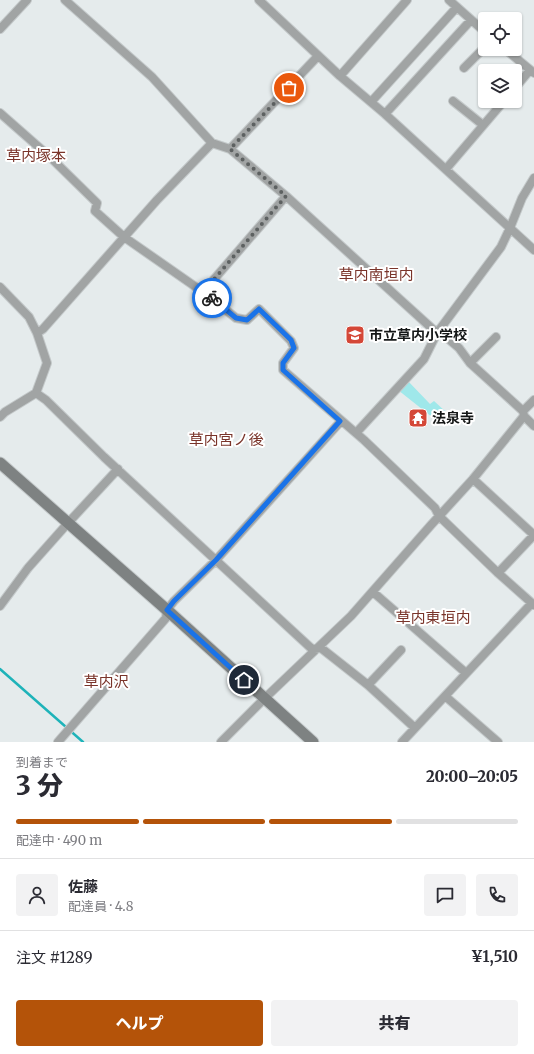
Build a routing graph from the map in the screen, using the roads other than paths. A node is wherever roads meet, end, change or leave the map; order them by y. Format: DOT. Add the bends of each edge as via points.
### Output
graph roads {
  1 [pos="27,0"];
  2 [pos="65,0"];
  3 [pos="259,0"];
  4 [pos="407,0"];
  5 [pos="449,0"];
  6 [pos="457,8"];
  7 [pos="471,20"];
  8 [pos="478,26"];
  9 [pos="0,29"];
  10 [pos="478,54"];
  11 [pos="318,56"];
  12 [pos="513,56"];
  13 [pos="464,68"];
  14 [pos="532,72"];
  15 [pos="340,76"];
  16 [pos="522,81"];
  17 [pos="453,101"];
  18 [pos="371,102"];
  19 [pos="498,108"];
  20 [pos="0,113"];
  21 [pos="385,114"];
  22 [pos="483,125"];
  23 [pos="212,143"];
  24 [pos="230,149"];
  25 [pos="446,169"];
  26 [pos="534,178"];
  27 [pos="286,196"];
  28 [pos="510,228"];
  29 [pos="124,237"];
  30 [pos="534,250"];
  31 [pos="0,287"];
  32 [pos="203,292"];
  33 [pos="438,332"];
  34 [pos="37,333"];
  35 [pos="496,337"];
  36 [pos="470,363"];
  37 [pos="36,393"];
  38 [pos="534,400"];
  39 [pos="524,414"];
  40 [pos="0,417"];
  41 [pos="340,421"];
  42 [pos="534,426"];
  43 [pos="356,433"];
  44 [pos="0,463"];
  45 [pos="118,469"];
  46 [pos="473,479"];
  47 [pos="439,516"];
  48 [pos="68,523"];
  49 [pos="216,560"];
  50 [pos="498,573"];
  51 [pos="373,592"];
  52 [pos="533,604"];
  53 [pos="0,606"];
  54 [pos="167,610"];
  55 [pos="316,649"];
  56 [pos="401,650"];
  57 [pos="466,674"];
  58 [pos="368,685"];
  59 [pos="445,696"];
  60 [pos="264,698"];
  61 [pos="414,728"];
  62 [pos="58,742"];
  63 [pos="222,742"];
  64 [pos="313,742"];
  65 [pos="402,742"];
  66 [pos="498,742"];
  1 -- 9 [label="street"];
  2 -- 23 [label="street" via="152,77"];
  3 -- 11 [label="street"];
  4 -- 15 [label="street"];
  5 -- 6 [label="street"];
  6 -- 7 [label="street"];
  6 -- 18 [label="street"];
  7 -- 8 [label="street"];
  7 -- 21 [label="street"];
  10 -- 13 [label="street"];
  11 -- 15 [label="street"];
  11 -- 24 [label="street"];
  12 -- 14 [label="street"];
  14 -- 16 [label="street"];
  15 -- 18 [label="street"];
  17 -- 22 [label="street"];
  18 -- 21 [label="street"];
  19 -- 22 [label="street"];
  20 -- 29 [label="street" via="94,200 97,203 95,211"];
  21 -- 25 [label="street"];
  22 -- 25 [label="street"];
  23 -- 24 [label="street"];
  23 -- 29 [label="street"];
  24 -- 27 [label="street"];
  25 -- 28 [label="street"];
  26 -- 28 [label="street" via="522,198"];
  27 -- 32 [label="street"];
  27 -- 33 [label="street"];
  28 -- 30 [label="street"];
  28 -- 33 [label="street" via="501,247"];
  29 -- 32 [label="street"];
  29 -- 34 [label="street"];
  31 -- 34 [label="street" via="29,317"];
  32 -- 41 [label="street" via="236,318 247,320 259,309 291,340 294,348 283,363 283,370"];
  33 -- 36 [label="street" via="459,348"];
  33 -- 43 [label="street" via="424,359"];
  34 -- 37 [label="street" via="47,363"];
  35 -- 36 [label="street"];
  36 -- 39 [label="street"];
  37 -- 40 [label="street"];
  37 -- 45 [label="street"];
  38 -- 39 [label="street"];
  39 -- 42 [label="street"];
  39 -- 46 [label="street"];
  41 -- 43 [label="street"];
  41 -- 49 [label="street"];
  43 -- 47 [label="street" via="435,508"];
  44 -- 48 [label="street"];
  45 -- 48 [label="street"];
  45 -- 49 [label="street"];
  46 -- 47 [label="street"];
  46 -- 50 [label="street" via="534,535"];
  47 -- 50 [label="street"];
  47 -- 51 [label="street"];
  48 -- 53 [label="street" via="28,568"];
  48 -- 54 [label="street"];
  49 -- 54 [label="street"];
  49 -- 55 [label="street" via="312,649"];
  50 -- 52 [label="street"];
  51 -- 55 [label="street"];
  51 -- 57 [label="street"];
  52 -- 57 [label="street"];
  54 -- 60 [label="street"];
  54 -- 62 [label="street" via="166,618"];
  55 -- 58 [label="street" via="321,648"];
  55 -- 60 [label="street"];
  56 -- 58 [label="street"];
  57 -- 59 [label="street"];
  58 -- 61 [label="street"];
  59 -- 61 [label="street"];
  59 -- 66 [label="street"];
  60 -- 63 [label="street"];
  60 -- 64 [label="street"];
  61 -- 65 [label="street"];
}
